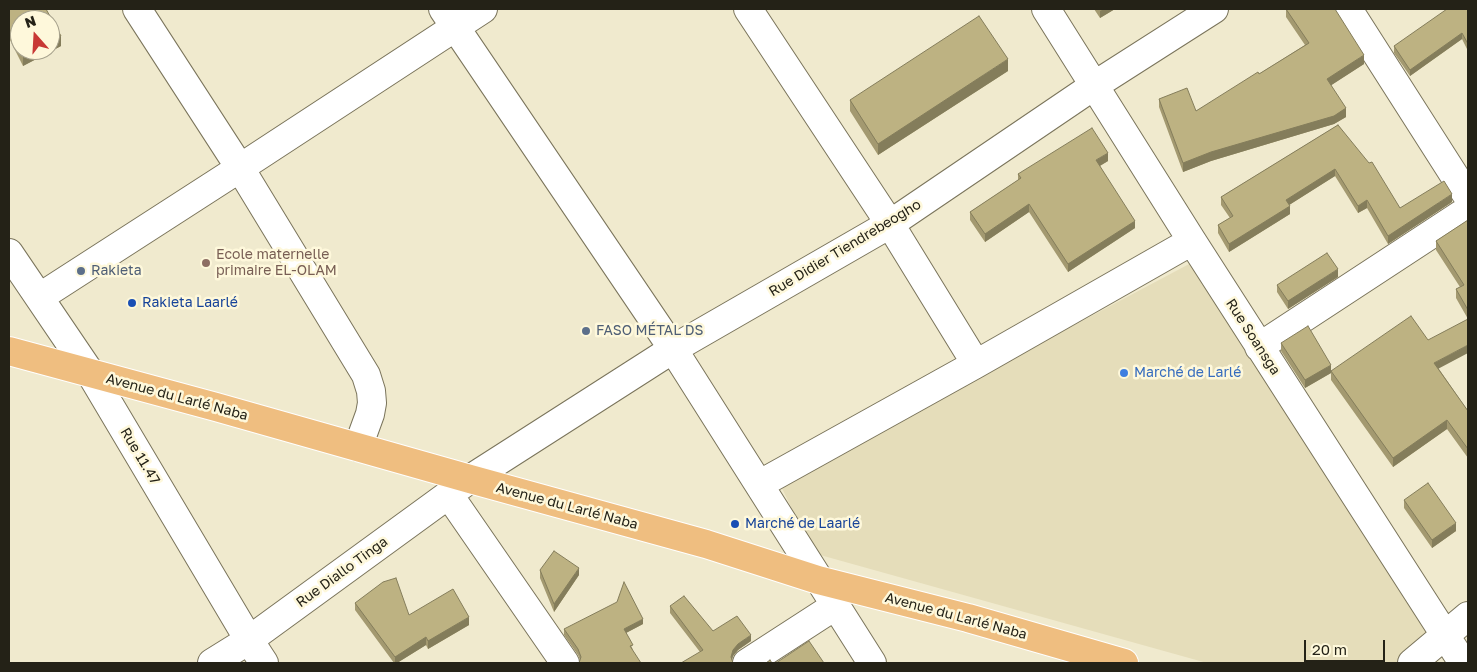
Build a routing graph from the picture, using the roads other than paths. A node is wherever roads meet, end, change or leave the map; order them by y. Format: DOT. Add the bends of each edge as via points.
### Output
graph roads {
  1 [pos="137,9"];
  2 [pos="484,9"];
  3 [pos="748,9"];
  4 [pos="1046,9"];
  5 [pos="1214,9"];
  6 [pos="1348,9"];
  7 [pos="449,18"];
  8 [pos="1094,86"];
  9 [pos="240,168"];
  10 [pos="1468,197"];
  11 [pos="1468,210"];
  12 [pos="890,224"];
  13 [pos="1192,242"];
  14 [pos="9,253"];
  15 [pos="40,297"];
  16 [pos="1259,347"];
  17 [pos="673,349"];
  18 [pos="9,350"];
  19 [pos="976,364"];
  20 [pos="91,374"];
  21 [pos="358,447"];
  22 [pos="470,479"];
  23 [pos="760,484"];
  24 [pos="449,495"];
  25 [pos="818,580"];
  26 [pos="835,606"];
  27 [pos="1468,616"];
  28 [pos="1445,635"];
  29 [pos="248,640"];
  30 [pos="212,663"];
  31 [pos="264,663"];
  32 [pos="565,663"];
  33 [pos="747,663"];
  34 [pos="872,663"];
  35 [pos="1124,663"];
  36 [pos="1412,663"];
  37 [pos="1463,663"];
  1 -- 9 [label="street"];
  2 -- 7 [label="street"];
  3 -- 12 [label="street"];
  4 -- 8 [label="street, Rue Soansga"];
  5 -- 8 [label="street, Rue Didier Tiendrebeogho"];
  6 -- 10 [label="street"];
  7 -- 9 [label="street"];
  7 -- 17 [label="street"];
  8 -- 12 [label="street, Rue Didier Tiendrebeogho"];
  8 -- 13 [label="street, Rue Soansga"];
  9 -- 15 [label="street"];
  9 -- 21 [label="street" via="366,375 372,402"];
  11 -- 16 [label="street"];
  12 -- 17 [label="street, Rue Didier Tiendrebeogho"];
  12 -- 19 [label="street"];
  13 -- 16 [label="street, Rue Soansga"];
  13 -- 19 [label="street"];
  14 -- 15 [label="street, Rue 11.47"];
  15 -- 20 [label="street, Rue 11.47"];
  16 -- 28 [label="street, Rue Soansga"];
  17 -- 22 [label="street, Rue Didier Tiendrebeogho"];
  17 -- 23 [label="street"];
  18 -- 20 [label="main road, Avenue du Larlé Naba"];
  19 -- 23 [label="street"];
  20 -- 21 [label="main road, Avenue du Larlé Naba"];
  20 -- 29 [label="street, Rue 11.47"];
  21 -- 22 [label="main road, Avenue du Larlé Naba"];
  22 -- 24 [label="street, Rue Diallo Tinga"];
  22 -- 25 [label="main road, Avenue du Larlé Naba" via="706,544"];
  23 -- 25 [label="street"];
  24 -- 29 [label="street, Rue Diallo Tinga"];
  24 -- 32 [label="street"];
  25 -- 26 [label="street"];
  25 -- 35 [label="main road, Avenue du Larlé Naba" via="968,618"];
  26 -- 33 [label="street"];
  26 -- 34 [label="street"];
  27 -- 28 [label="street"];
  28 -- 36 [label="street"];
  28 -- 37 [label="street, Rue Soansga"];
  29 -- 30 [label="street, Rue Diallo Tinga"];
  29 -- 31 [label="street, Rue 11.47"];
}
